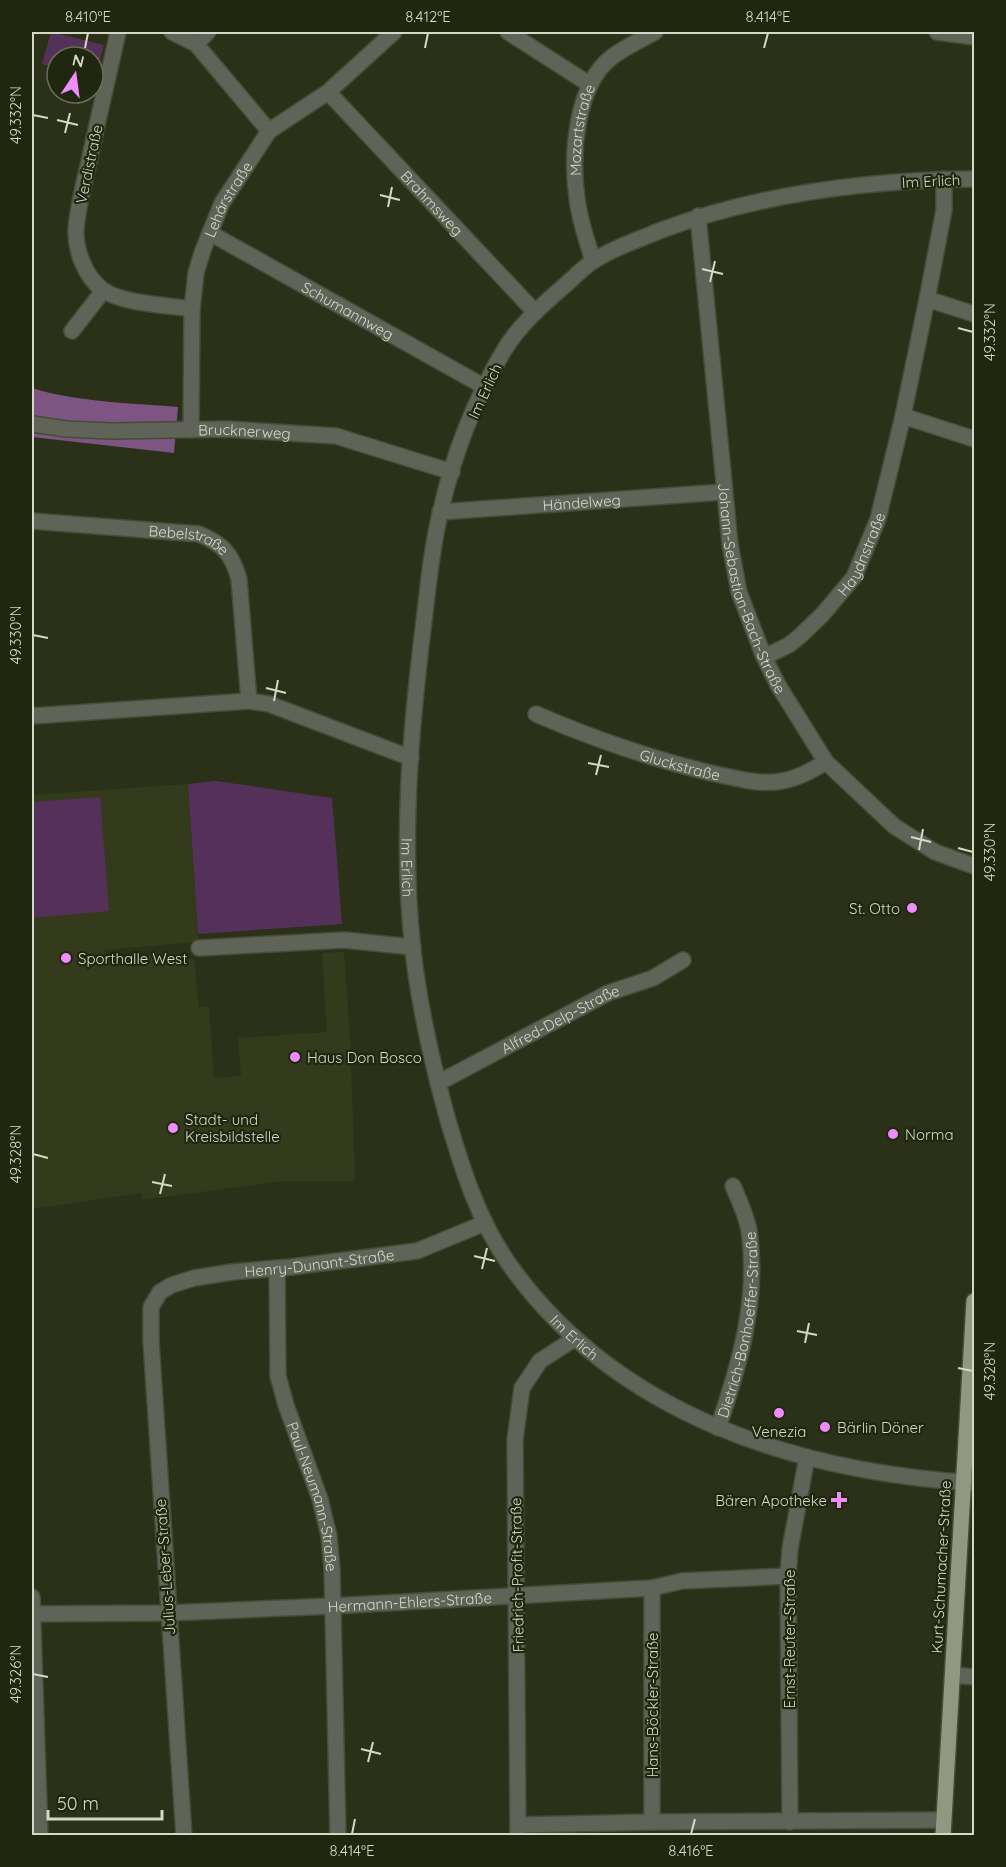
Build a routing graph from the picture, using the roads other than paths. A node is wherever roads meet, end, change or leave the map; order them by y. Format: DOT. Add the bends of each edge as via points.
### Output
graph roads {
  1 [pos="118,32"];
  2 [pos="172,32"];
  3 [pos="208,32"];
  4 [pos="394,32"];
  5 [pos="508,32"];
  6 [pos="655,32"];
  7 [pos="938,32"];
  8 [pos="975,37"];
  9 [pos="196,44"];
  10 [pos="589,84"];
  11 [pos="328,92"];
  12 [pos="269,131"];
  13 [pos="944,179"];
  14 [pos="975,179"];
  15 [pos="698,216"];
  16 [pos="210,233"];
  17 [pos="593,261"];
  18 [pos="103,291"];
  19 [pos="927,299"];
  20 [pos="192,309"];
  21 [pos="535,312"];
  22 [pos="975,314"];
  23 [pos="72,332"];
  24 [pos="485,387"];
  25 [pos="903,416"];
  26 [pos="32,424"];
  27 [pos="191,430"];
  28 [pos="975,439"];
  29 [pos="452,472"];
  30 [pos="723,492"];
  31 [pos="440,512"];
  32 [pos="32,521"];
  33 [pos="764,657"];
  34 [pos="249,701"];
  35 [pos="536,714"];
  36 [pos="32,716"];
  37 [pos="411,758"];
  38 [pos="826,762"];
  39 [pos="975,866"];
  40 [pos="413,947"];
  41 [pos="199,948"];
  42 [pos="683,960"];
  43 [pos="438,1083"];
  44 [pos="733,1186"];
  45 [pos="485,1223"];
  46 [pos="277,1268"];
  47 [pos="154,1299"];
  48 [pos="975,1301"];
  49 [pos="574,1339"];
  50 [pos="718,1428"];
  51 [pos="807,1457"];
  52 [pos="969,1483"];
  53 [pos="788,1576"];
  54 [pos="652,1588"];
  55 [pos="518,1594"];
  56 [pos="32,1597"];
  57 [pos="333,1606"];
  58 [pos="168,1613"];
  59 [pos="32,1614"];
  60 [pos="953,1675"];
  61 [pos="975,1677"];
  62 [pos="652,1822"];
  63 [pos="790,1822"];
  64 [pos="944,1828"];
  65 [pos="519,1831"];
  66 [pos="40,1836"];
  67 [pos="184,1836"];
  68 [pos="339,1836"];
  1 -- 18 [label="street, Verdistraße" via="76,231 84,267"];
  2 -- 9 [label="street"];
  3 -- 9 [label="street"];
  4 -- 11 [label="street, Lehárstraße"];
  5 -- 10 [label="street"];
  6 -- 10 [label="street, Mozartstraße" via="610,58"];
  7 -- 8 [label="street"];
  9 -- 12 [label="street"];
  10 -- 17 [label="street, Mozartstraße" via="574,158 577,200"];
  11 -- 12 [label="street, Lehárstraße"];
  11 -- 21 [label="street, Brahmsweg"];
  12 -- 16 [label="street, Lehárstraße" via="222,204"];
  13 -- 14 [label="street, Im Erlich"];
  13 -- 15 [label="street, Im Erlich" via="797,192"];
  13 -- 19 [label="street, Haydnstraße" via="944,210"];
  15 -- 17 [label="street, Im Erlich"];
  15 -- 30 [label="street, Johann-Sebastian-Bach-Straße"];
  16 -- 20 [label="street, Lehárstraße" via="196,273"];
  16 -- 24 [label="street, Schumannweg"];
  17 -- 21 [label="street, Im Erlich"];
  18 -- 20 [label="street"];
  18 -- 23 [label="street"];
  19 -- 22 [label="street"];
  19 -- 25 [label="street, Haydnstraße"];
  20 -- 27 [label="street, Lehárstraße"];
  21 -- 24 [label="street, Im Erlich" via="506,347"];
  24 -- 29 [label="street, Im Erlich"];
  25 -- 28 [label="street"];
  25 -- 33 [label="street, Haydnstraße" via="878,519 854,578 800,636"];
  26 -- 27 [label="street, Brucknerweg" via="111,431"];
  27 -- 29 [label="street, Brucknerweg" via="336,436"];
  29 -- 31 [label="street, Im Erlich"];
  30 -- 31 [label="street, Händelweg"];
  30 -- 33 [label="street, Johann-Sebastian-Bach-Straße" via="739,592"];
  31 -- 37 [label="street, Im Erlich" via="413,711"];
  32 -- 34 [label="street, Bebelstraße" via="199,534 226,550 240,579"];
  33 -- 38 [label="street, Johann-Sebastian-Bach-Straße"];
  34 -- 36 [label="street"];
  34 -- 37 [label="street" via="269,704"];
  35 -- 38 [label="street, Gluckstraße" via="639,754 754,782 803,776"];
  37 -- 40 [label="street, Im Erlich" via="409,874"];
  38 -- 39 [label="street, Johann-Sebastian-Bach-Straße" via="894,826 934,852"];
  40 -- 41 [label="street" via="344,940"];
  40 -- 43 [label="street, Im Erlich"];
  42 -- 43 [label="street, Alfred-Delp-Straße" via="653,978 608,993"];
  43 -- 45 [label="street, Im Erlich" via="463,1172"];
  44 -- 50 [label="street, Dietrich-Bonhoeffer-Straße" via="748,1229 752,1288 742,1354"];
  45 -- 46 [label="street, Henry-Dunant-Straße" via="417,1251"];
  45 -- 49 [label="street, Im Erlich" via="537,1300"];
  46 -- 47 [label="street, Henry-Dunant-Straße" via="194,1278 172,1285"];
  46 -- 57 [label="street, Paul-Neumann-Straße" via="278,1376 327,1527"];
  47 -- 58 [label="street, Julius-Leber-Straße" via="150,1331"];
  48 -- 52 [label="main road, Kurt-Schumacher-Straße"];
  49 -- 50 [label="street, Im Erlich" via="630,1382"];
  49 -- 55 [label="street, Friedrich-Profit-Straße" via="540,1361 522,1388 515,1440"];
  50 -- 51 [label="street, Im Erlich"];
  51 -- 52 [label="street, Im Erlich" via="866,1471"];
  51 -- 53 [label="street, Ernst-Reuter-Straße"];
  52 -- 60 [label="main road, Kurt-Schumacher-Straße"];
  53 -- 54 [label="street, Hermann-Ehlers-Straße" via="682,1581"];
  53 -- 63 [label="street, Ernst-Reuter-Straße"];
  54 -- 55 [label="street, Hermann-Ehlers-Straße"];
  54 -- 62 [label="street, Hans-Böckler-Straße"];
  55 -- 57 [label="street, Hermann-Ehlers-Straße"];
  55 -- 65 [label="street, Friedrich-Profit-Straße"];
  56 -- 59 [label="street"];
  57 -- 58 [label="street, Hermann-Ehlers-Straße"];
  57 -- 68 [label="street, Paul-Neumann-Straße"];
  58 -- 59 [label="street, Hermann-Ehlers-Straße"];
  58 -- 67 [label="street, Julius-Leber-Straße"];
  59 -- 66 [label="street"];
  60 -- 61 [label="street"];
  60 -- 64 [label="main road, Kurt-Schumacher-Straße"];
  62 -- 63 [label="street"];
  62 -- 65 [label="street"];
  63 -- 64 [label="street" via="852,1820"];
}
